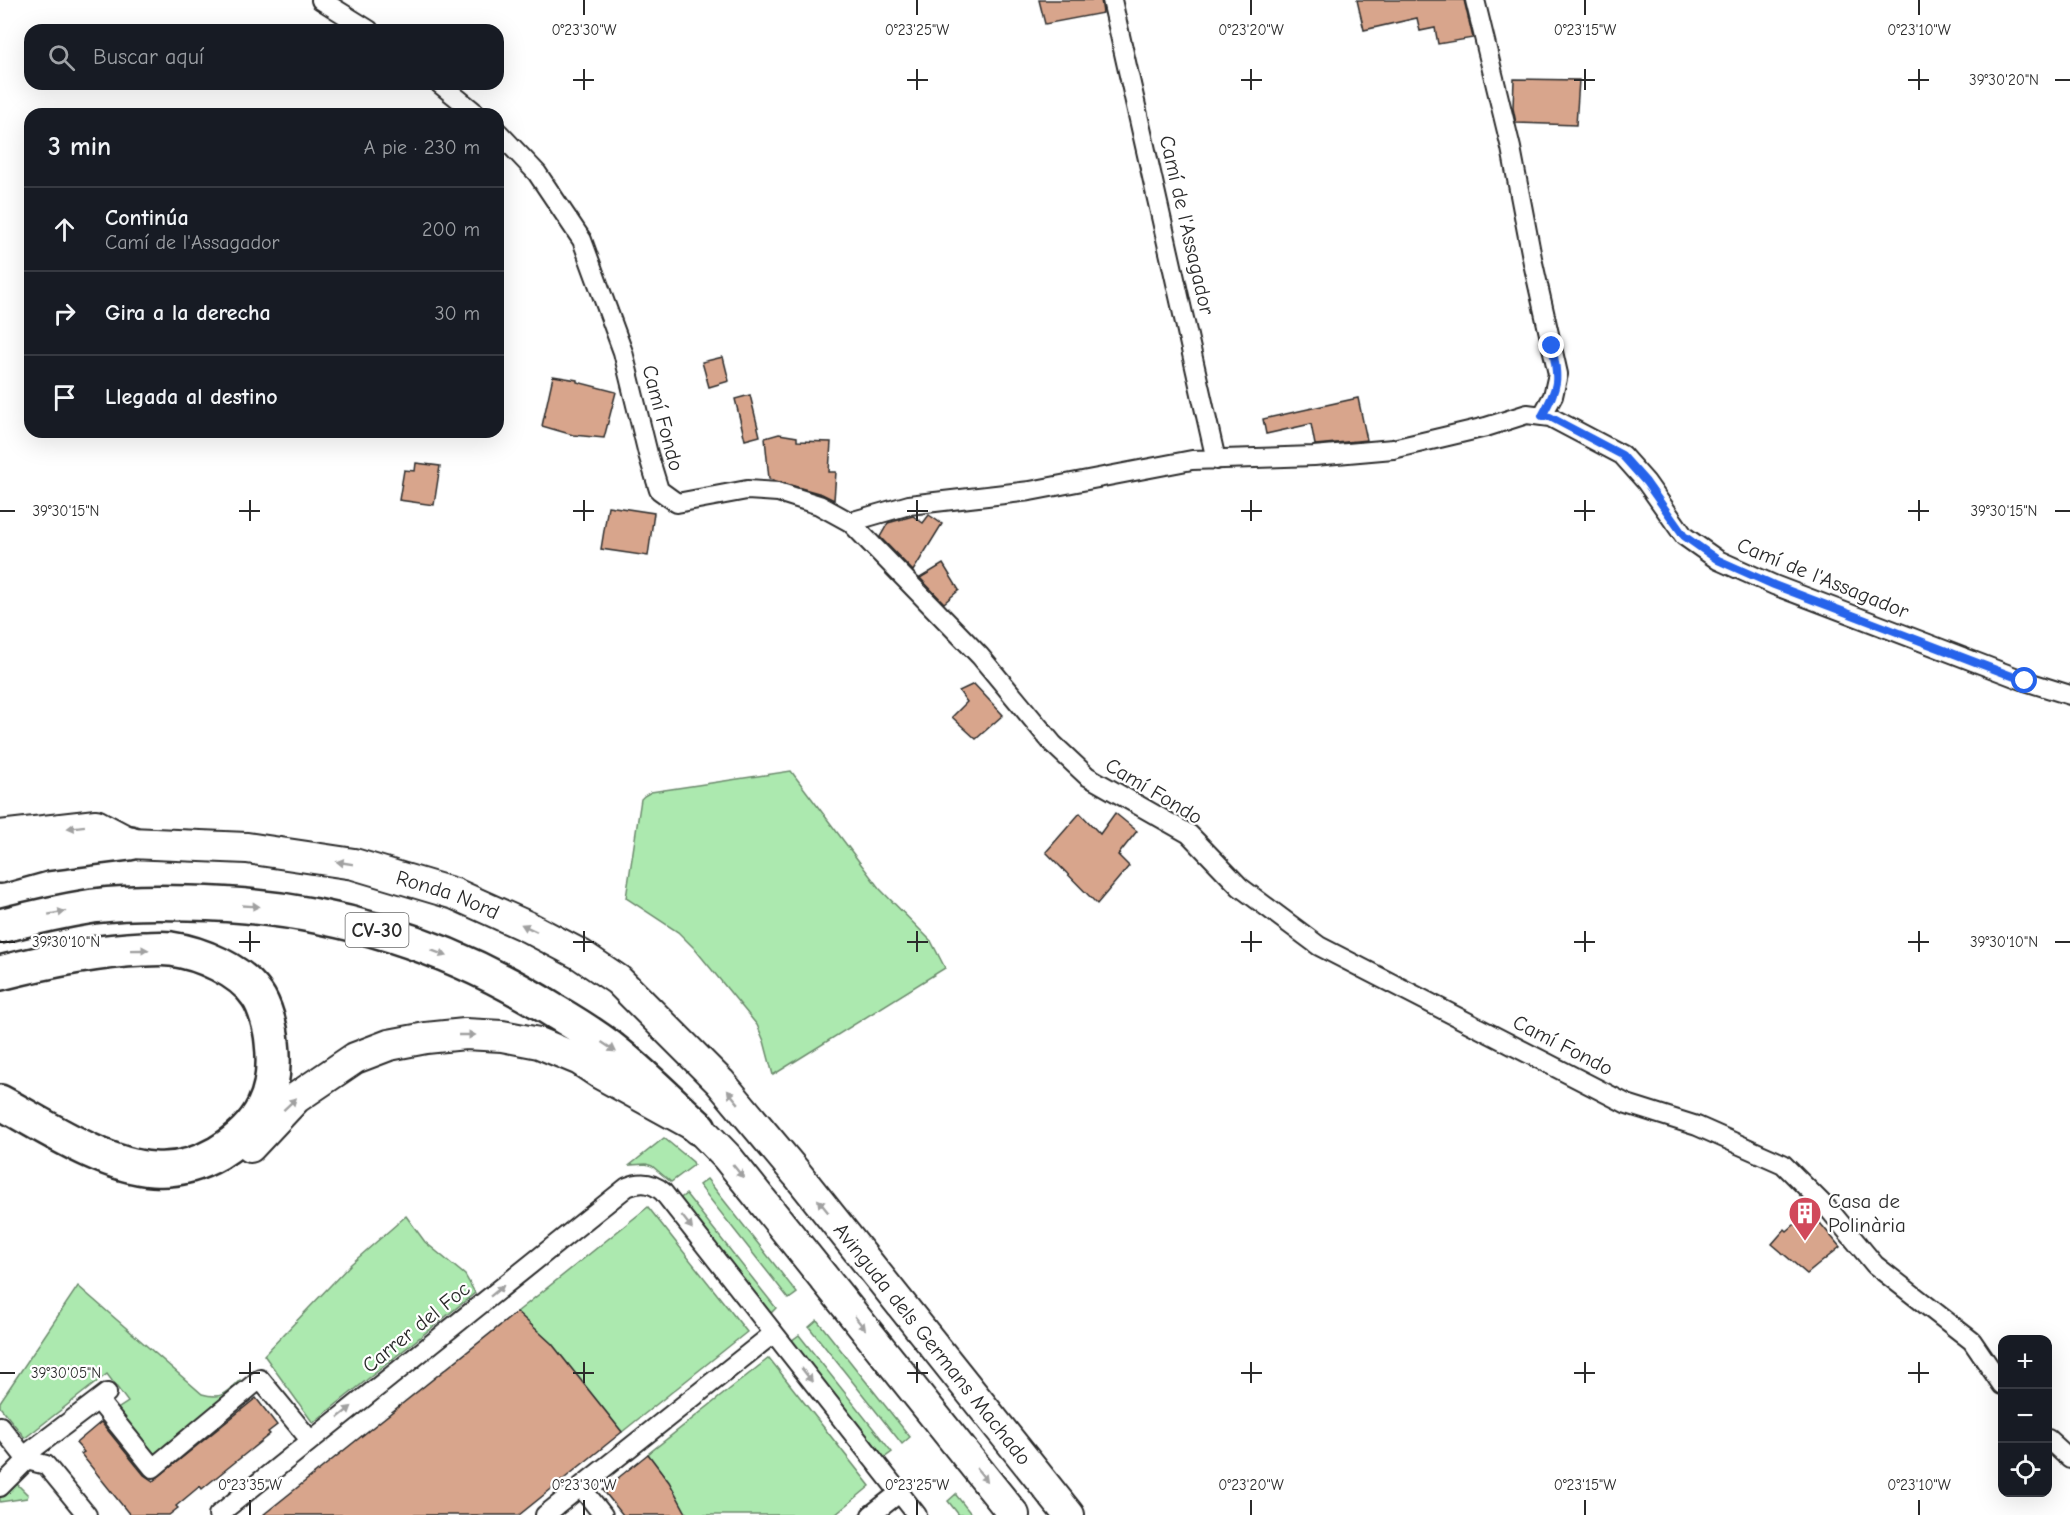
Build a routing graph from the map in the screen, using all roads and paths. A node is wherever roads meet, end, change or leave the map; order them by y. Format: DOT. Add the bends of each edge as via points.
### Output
graph roads {
  1 [pos="321,0"];
  2 [pos="1112,0"];
  3 [pos="1475,0"];
  4 [pos="359,24"];
  5 [pos="447,90"];
  6 [pos="470,108"];
  7 [pos="504,138"];
  8 [pos="1542,416"];
  9 [pos="1216,460"];
  10 [pos="849,522"];
  11 [pos="2070,694"];
  12 [pos="0,836"];
  13 [pos="130,843"];
  14 [pos="0,866"];
  15 [pos="0,926"];
  16 [pos="0,973"];
  17 [pos="0,1102"];
  18 [pos="0,1116"];
  19 [pos="699,1128"];
  20 [pos="797,1174"];
  21 [pos="774,1333"];
  22 [pos="1998,1379"];
  23 [pos="0,1426"];
  24 [pos="310,1440"];
  25 [pos="2052,1443"];
  26 [pos="26,1458"];
  27 [pos="2070,1459"];
  28 [pos="0,1487"];
  29 [pos="580,1487"];
  30 [pos="899,1493"];
  31 [pos="87,1515"];
  32 [pos="218,1515"];
  33 [pos="545,1515"];
  34 [pos="603,1515"];
  35 [pos="872,1515"];
  36 [pos="917,1515"];
  37 [pos="1014,1515"];
  38 [pos="1069,1515"];
  1 -- 4 [label="street"];
  2 -- 9 [label="street, Camí de l'Assagador"];
  3 -- 8 [label="street" via="1511,148 1558,374 1553,396"];
  5 -- 6 [label="street"];
  7 -- 10 [label="street, Camí Fondo" via="537,173 582,240 623,352 659,490 677,503 747,490 778,492 819,505"];
  8 -- 9 [label="street, Camí de l'Assagador" via="1527,414 1393,449"];
  8 -- 11 [label="street, Camí de l'Assagador" via="1622,455 1684,536 1718,560 2014,677"];
  9 -- 10 [label="street, Camí de l'Assagador" via="1192,460 1029,491 909,506"];
  10 -- 22 [label="street, Camí Fondo" via="980,656 1053,744 1087,776 1189,834 1240,887 1319,946 1627,1104 1697,1126 1783,1164 1831,1212 1875,1265 1972,1341"];
  13 -- 12 [label="main road, one-way" via="96,825"];
  13 -- 14 [label="highway, Ronda Nord" via="43,854"];
  20 -- 13 [label="main road, Ronda Nord, one-way" via="720,1082 618,980 528,927 455,894 354,864 247,848"];
  15 -- 19 [label="highway, CV-30, one-way" via="95,906 147,902 263,906 354,923 483,970 526,993 618,1053"];
  16 -- 17 [label="highway, one-way" via="109,950 170,949 205,958 230,970 258,995 270,1029 275,1066 258,1118 234,1143 179,1169 151,1169 119,1162"];
  18 -- 19 [label="main road, Avinguda dels Germans Machado, one-way" via="88,1162 130,1178 194,1177 249,1149 296,1098 355,1058 389,1045 465,1034 539,1043 580,1060"];
  19 -- 37 [label="main road, Avinguda dels Germans Machado, one-way" via="735,1166"];
  38 -- 20 [label="main road, Avinguda dels Germans Machado, one-way"];
  24 -- 21 [label="street, Carrer del Foc, one-way" via="635,1183 646,1182 663,1192"];
  21 -- 29 [label="street"];
  21 -- 30 [label="street, one-way"];
  23 -- 26 [label="street"];
  24 -- 26 [label="street" via="260,1379 153,1468 103,1396"];
  24 -- 32 [label="street, Carrer del Foc"];
  25 -- 27 [label="street"];
  26 -- 28 [label="street"];
  26 -- 31 [label="street" via="46,1465"];
  29 -- 33 [label="street"];
  29 -- 34 [label="street"];
  30 -- 35 [label="street"];
  30 -- 36 [label="street"];
}
